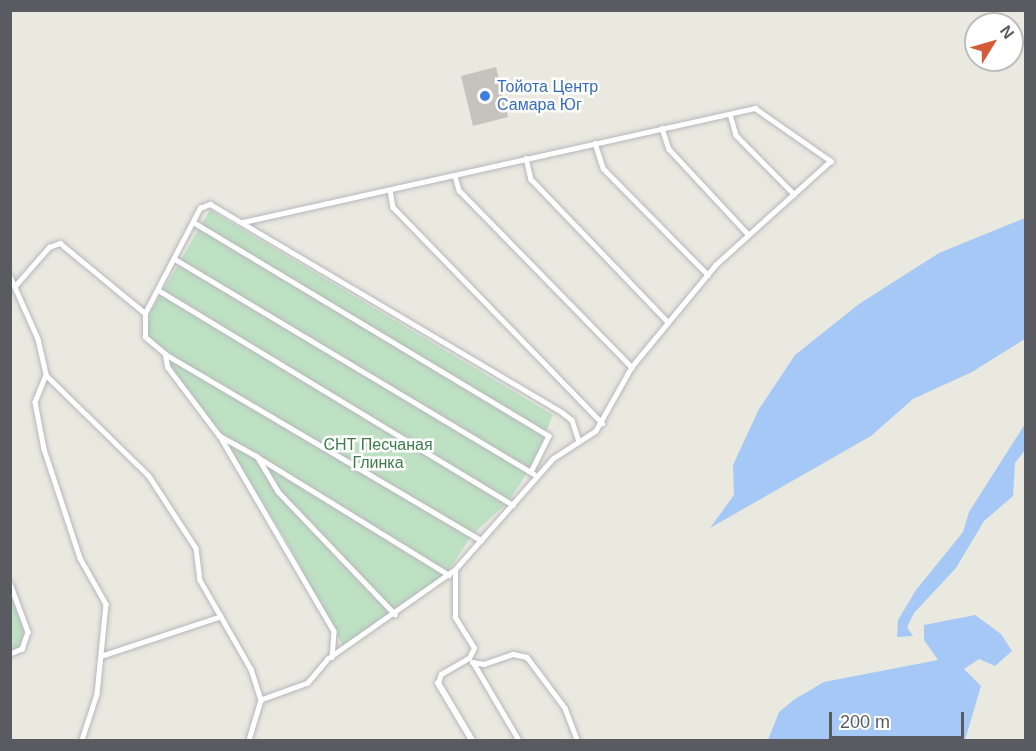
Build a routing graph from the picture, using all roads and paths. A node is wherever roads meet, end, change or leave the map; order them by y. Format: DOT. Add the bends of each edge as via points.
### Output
graph roads {
  1 [pos="730,114"];
  2 [pos="662,128"];
  3 [pos="595,143"];
  4 [pos="526,158"];
  5 [pos="455,176"];
  6 [pos="390,189"];
  7 [pos="794,194"];
  8 [pos="193,222"];
  9 [pos="243,222"];
  10 [pos="749,235"];
  11 [pos="175,259"];
  12 [pos="708,275"];
  13 [pos="10,276"];
  14 [pos="15,286"];
  15 [pos="158,290"];
  16 [pos="145,313"];
  17 [pos="668,322"];
  18 [pos="165,354"];
  19 [pos="632,367"];
  20 [pos="46,375"];
  21 [pos="602,423"];
  22 [pos="219,436"];
  23 [pos="579,441"];
  24 [pos="257,457"];
  25 [pos="531,472"];
  26 [pos="538,477"];
  27 [pos="513,505"];
  28 [pos="481,540"];
  29 [pos="455,570"];
  30 [pos="449,575"];
  31 [pos="10,583"];
  32 [pos="395,615"];
  33 [pos="221,616"];
  34 [pos="10,654"];
  35 [pos="101,656"];
  36 [pos="332,657"];
  37 [pos="471,660"];
  38 [pos="438,683"];
  39 [pos="261,700"];
  40 [pos="472,740"];
  41 [pos="82,741"];
  42 [pos="249,741"];
  43 [pos="519,741"];
  44 [pos="577,741"];
  1 -- 2 [label="street"];
  1 -- 7 [label="street" via="736,135"];
  1 -- 7 [label="street" via="755,108 831,161"];
  2 -- 3 [label="street"];
  2 -- 10 [label="street" via="669,149"];
  3 -- 4 [label="street"];
  3 -- 12 [label="street" via="603,168"];
  4 -- 5 [label="street"];
  4 -- 17 [label="street" via="531,179"];
  5 -- 6 [label="street"];
  5 -- 19 [label="street" via="459,190"];
  6 -- 9 [label="street"];
  6 -- 21 [label="street" via="393,207"];
  7 -- 10 [label="street"];
  8 -- 9 [label="street" via="200,208 210,204"];
  8 -- 11 [label="street"];
  8 -- 25 [label="street" via="549,436"];
  9 -- 23 [label="street" via="568,416"];
  10 -- 12 [label="street"];
  11 -- 15 [label="street"];
  11 -- 25 [label="street"];
  12 -- 17 [label="street"];
  13 -- 14 [label="street"];
  14 -- 16 [label="street" via="49,247 60,243"];
  14 -- 20 [label="street" via="38,339"];
  15 -- 16 [label="street"];
  15 -- 27 [label="street"];
  16 -- 18 [label="street" via="145,337"];
  17 -- 19 [label="street"];
  18 -- 22 [label="street" via="167,367"];
  18 -- 28 [label="street"];
  19 -- 21 [label="street"];
  20 -- 33 [label="street" via="149,476 196,548 198,574"];
  20 -- 35 [label="street" via="35,402 44,449 80,558 105,598"];
  21 -- 23 [label="street"];
  22 -- 24 [label="street"];
  22 -- 36 [label="street" via="334,630"];
  23 -- 26 [label="street" via="560,452"];
  24 -- 30 [label="street"];
  24 -- 32 [label="street" via="278,492"];
  25 -- 26 [label="street"];
  26 -- 27 [label="street"];
  27 -- 28 [label="street"];
  28 -- 29 [label="street"];
  29 -- 30 [label="street"];
  29 -- 37 [label="street" via="455,617 473,643"];
  30 -- 32 [label="street"];
  31 -- 34 [label="street" via="28,632 22,650"];
  32 -- 36 [label="street"];
  33 -- 35 [label="street"];
  33 -- 39 [label="street" via="251,669"];
  35 -- 41 [label="street" via="97,694"];
  36 -- 39 [label="street" via="308,683"];
  37 -- 38 [label="street" via="444,672"];
  37 -- 43 [label="street"];
  37 -- 44 [label="street" via="484,664 513,654 527,657 565,708"];
  38 -- 40 [label="street"];
  39 -- 42 [label="street"];
}
